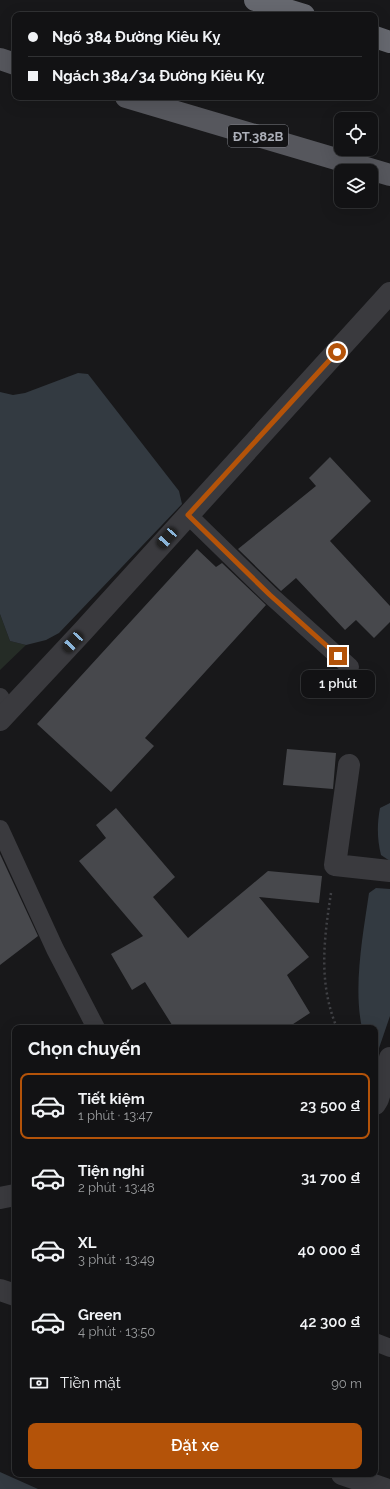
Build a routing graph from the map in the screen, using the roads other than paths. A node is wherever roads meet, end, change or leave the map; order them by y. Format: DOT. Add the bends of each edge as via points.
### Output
graph roads {
  1 [pos="255,0"];
  2 [pos="294,12"];
  3 [pos="378,38"];
  4 [pos="390,42"];
  5 [pos="0,60"];
  6 [pos="12,63"];
  7 [pos="136,100"];
  8 [pos="390,175"];
  9 [pos="390,294"];
  10 [pos="188,515"];
  11 [pos="350,666"];
  12 [pos="3,710"];
  13 [pos="349,765"];
  14 [pos="0,829"];
  15 [pos="390,871"];
  16 [pos="94,1025"];
  17 [pos="390,1058"];
  18 [pos="378,1099"];
  19 [pos="12,1196"];
  20 [pos="0,1198"];
  21 [pos="0,1290"];
  22 [pos="12,1294"];
  23 [pos="378,1343"];
  24 [pos="390,1348"];
  25 [pos="351,1477"];
  26 [pos="385,1489"];
  1 -- 2 [label="highway"];
  3 -- 4 [label="highway"];
  5 -- 6 [label="main road"];
  7 -- 8 [label="main road, ĐT.382B"];
  9 -- 10 [label="street"];
  10 -- 11 [label="lane" via="270,595"];
  10 -- 12 [label="street"];
  13 -- 15 [label="street" via="335,865"];
  14 -- 16 [label="lane" via="55,949"];
  17 -- 18 [label="street"];
  19 -- 20 [label="street"];
  21 -- 22 [label="street"];
  23 -- 24 [label="lane"];
  25 -- 26 [label="street"];
}
